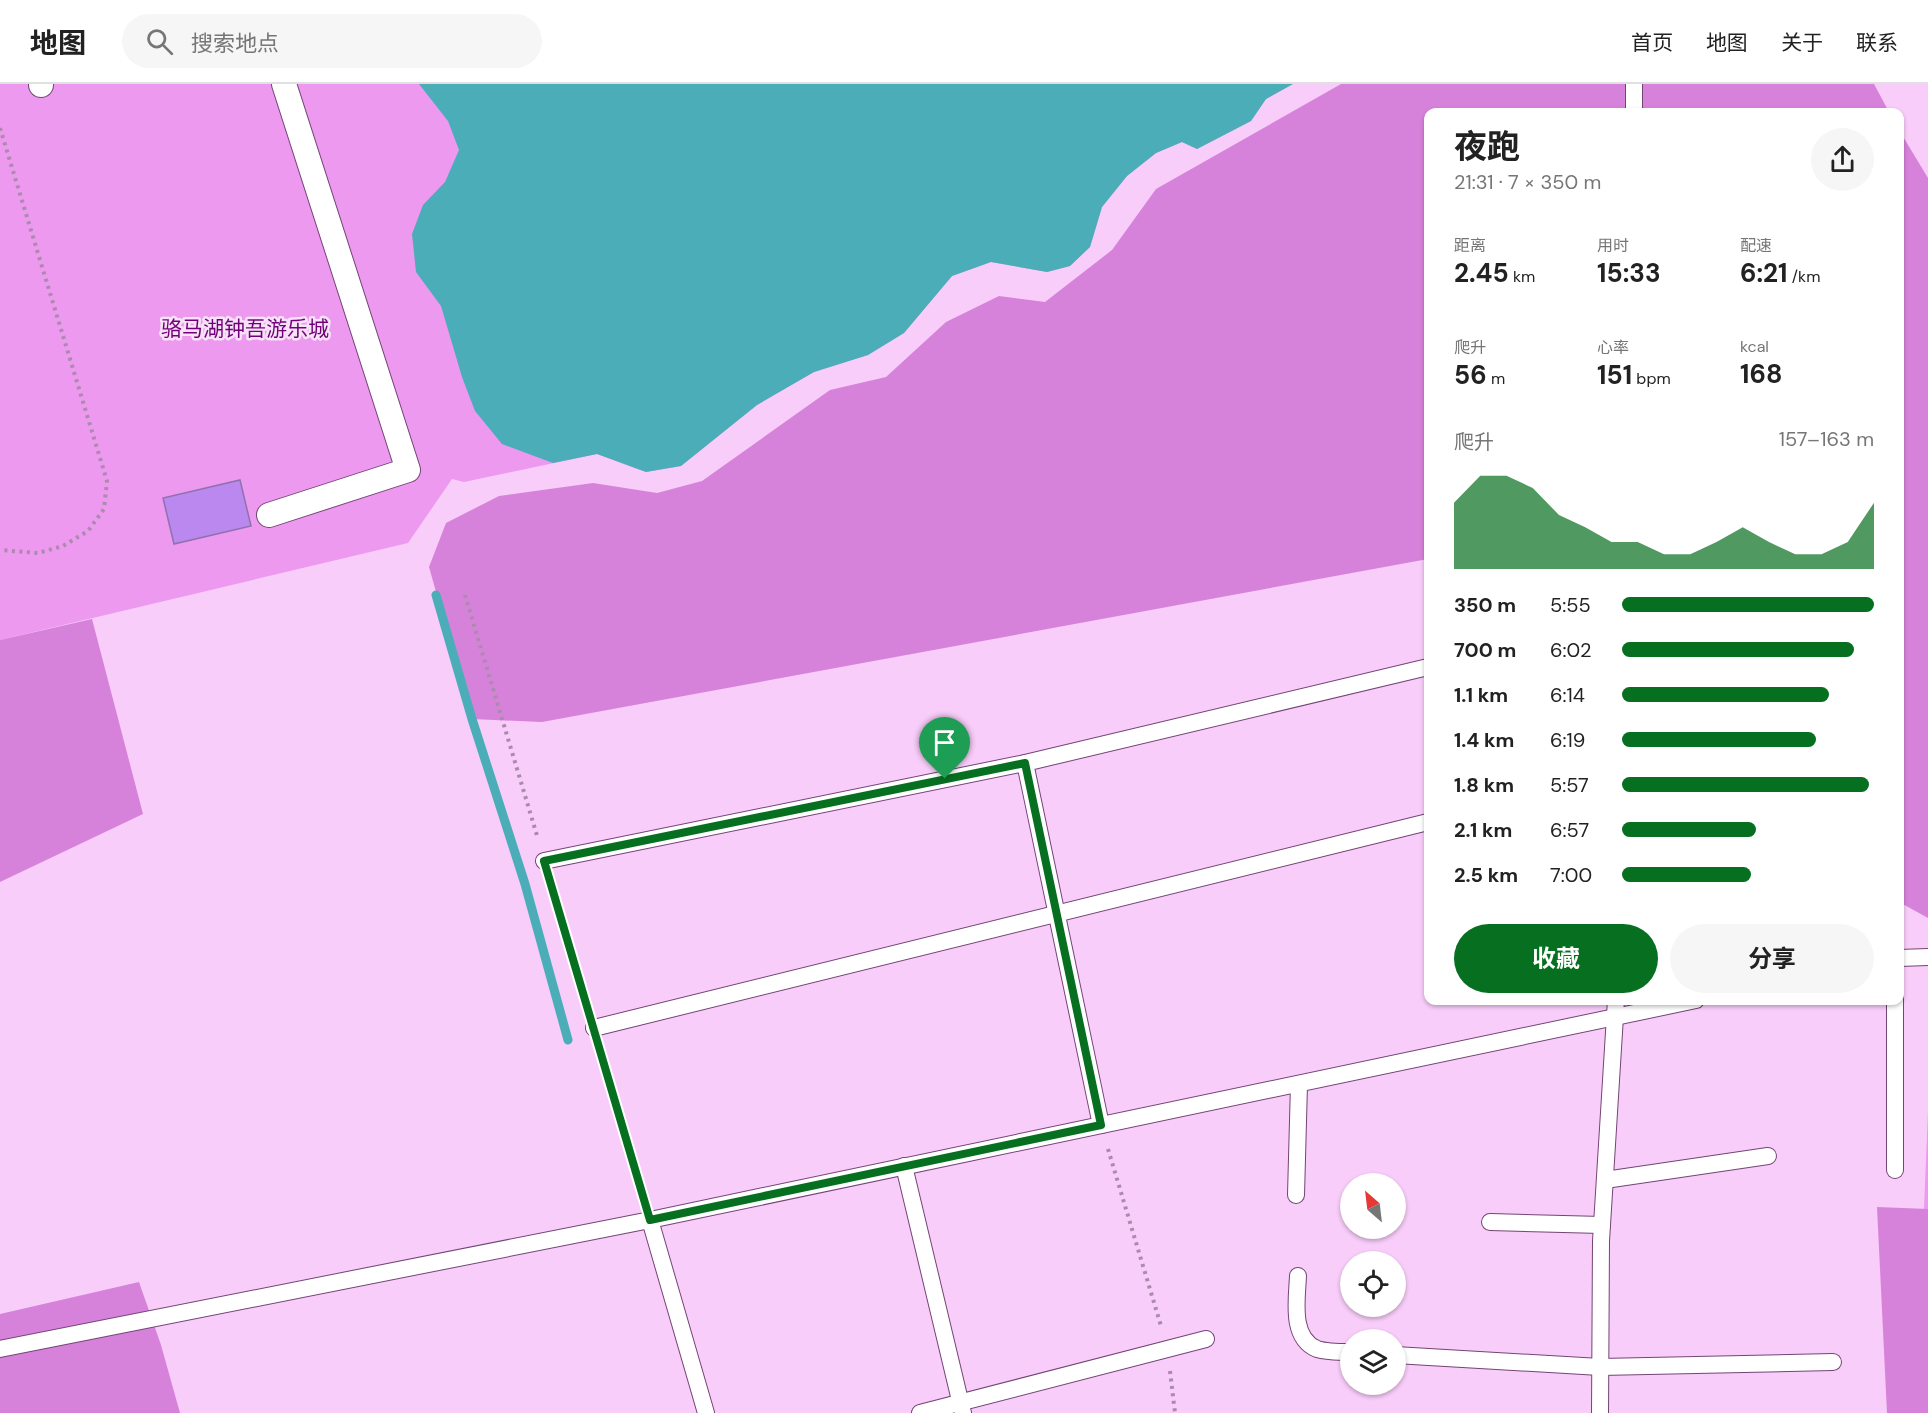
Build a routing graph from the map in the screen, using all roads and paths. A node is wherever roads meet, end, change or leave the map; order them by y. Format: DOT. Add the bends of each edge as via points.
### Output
graph roads {
  1 [pos="284,84"];
  2 [pos="1634,84"];
  3 [pos="1634,108"];
  4 [pos="0,128"];
  5 [pos="269,514"];
  6 [pos="0,550"];
  7 [pos="465,595"];
  8 [pos="1424,668"];
  9 [pos="1025,763"];
  10 [pos="1424,823"];
  11 [pos="544,861"];
  12 [pos="1055,914"];
  13 [pos="1928,957"];
  14 [pos="1904,958"];
  15 [pos="1652,1005"];
  16 [pos="1895,1005"];
  17 [pos="1616,1009"];
  18 [pos="594,1028"];
  19 [pos="1299,1084"];
  20 [pos="1101,1125"];
  21 [pos="1768,1156"];
  22 [pos="904,1166"];
  23 [pos="1895,1170"];
  24 [pos="1605,1180"];
  25 [pos="1296,1194"];
  26 [pos="650,1220"];
  27 [pos="1490,1222"];
  28 [pos="1602,1225"];
  29 [pos="1298,1276"];
  30 [pos="1206,1339"];
  31 [pos="0,1349"];
  32 [pos="1167,1349"];
  33 [pos="1340,1351"];
  34 [pos="1406,1356"];
  35 [pos="1833,1362"];
  36 [pos="1600,1367"];
  37 [pos="962,1408"];
  38 [pos="706,1413"];
  39 [pos="920,1413"];
  40 [pos="1175,1413"];
  41 [pos="1600,1413"];
  1 -- 5 [label="street" via="408,470"];
  2 -- 3 [label="lane"];
  4 -- 6 [label="path" via="106,481 104,509 88,531 63,546 38,553"];
  7 -- 11 [label="path"];
  8 -- 9 [label="lane"];
  9 -- 11 [label="lane"];
  9 -- 12 [label="lane"];
  10 -- 12 [label="lane"];
  11 -- 18 [label="path"];
  12 -- 18 [label="lane"];
  12 -- 20 [label="lane"];
  13 -- 14 [label="lane"];
  15 -- 17 [label="lane"];
  16 -- 23 [label="lane"];
  17 -- 19 [label="lane"];
  17 -- 24 [label="lane"];
  18 -- 26 [label="path"];
  19 -- 20 [label="lane"];
  19 -- 25 [label="lane"];
  20 -- 22 [label="lane"];
  20 -- 32 [label="path"];
  21 -- 24 [label="lane"];
  22 -- 26 [label="lane"];
  22 -- 37 [label="lane"];
  24 -- 28 [label="lane"];
  26 -- 31 [label="lane"];
  26 -- 38 [label="lane"];
  27 -- 28 [label="lane"];
  28 -- 36 [label="lane"];
  29 -- 33 [label="lane" via="1297,1322 1304,1339 1317,1349"];
  30 -- 32 [label="lane"];
  32 -- 37 [label="lane"];
  32 -- 40 [label="path"];
  34 -- 36 [label="lane"];
  35 -- 36 [label="lane"];
  36 -- 41 [label="lane"];
  37 -- 39 [label="lane"];
}
